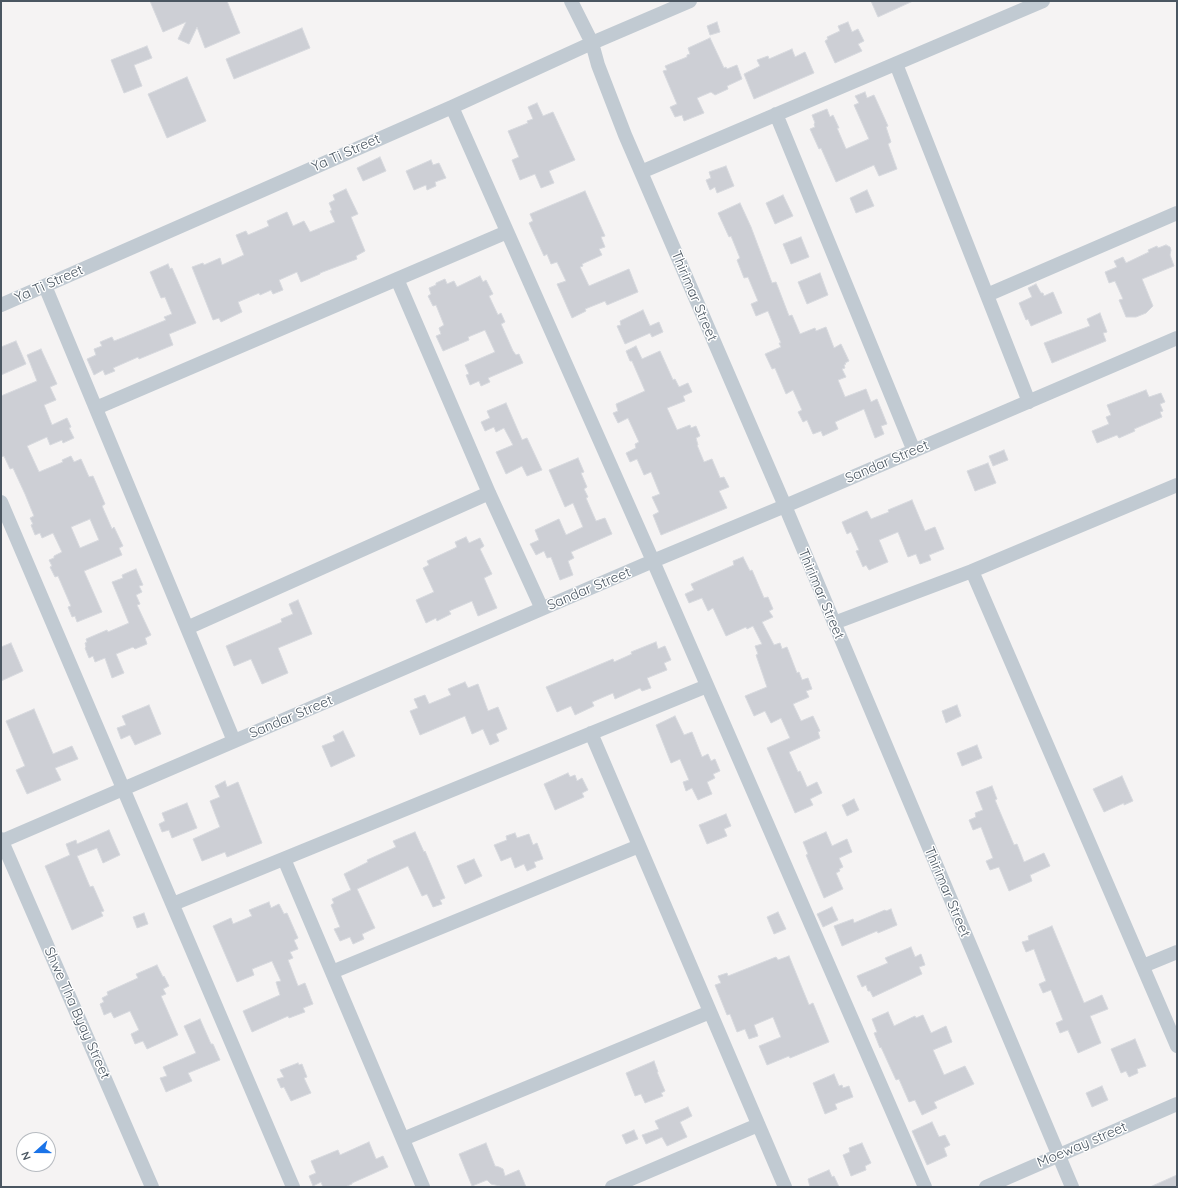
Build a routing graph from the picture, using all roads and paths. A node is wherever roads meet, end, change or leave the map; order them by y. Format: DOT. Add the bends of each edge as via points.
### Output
graph roads {
  1 [pos="571,1"];
  2 [pos="690,1"];
  3 [pos="1043,1"];
  4 [pos="592,43"];
  5 [pos="896,64"];
  6 [pos="452,107"];
  7 [pos="776,114"];
  8 [pos="641,172"];
  9 [pos="1177,213"];
  10 [pos="507,232"];
  11 [pos="397,279"];
  12 [pos="45,286"];
  13 [pos="987,294"];
  14 [pos="1,305"];
  15 [pos="1177,338"];
  16 [pos="1029,402"];
  17 [pos="96,408"];
  18 [pos="914,451"];
  19 [pos="1177,486"];
  20 [pos="489,494"];
  21 [pos="1,502"];
  22 [pos="785,506"];
  23 [pos="653,561"];
  24 [pos="972,571"];
  25 [pos="542,609"];
  26 [pos="834,623"];
  27 [pos="187,628"];
  28 [pos="707,686"];
  29 [pos="591,733"];
  30 [pos="234,741"];
  31 [pos="123,789"];
  32 [pos="1,840"];
  33 [pos="639,846"];
  34 [pos="284,859"];
  35 [pos="173,904"];
  36 [pos="1177,952"];
  37 [pos="1143,966"];
  38 [pos="332,972"];
  39 [pos="710,1012"];
  40 [pos="1177,1046"];
  41 [pos="1177,1104"];
  42 [pos="758,1125"];
  43 [pos="403,1139"];
  44 [pos="1058,1155"];
  45 [pos="152,1187"];
  46 [pos="293,1187"];
  47 [pos="423,1187"];
  48 [pos="612,1187"];
  49 [pos="785,1187"];
  50 [pos="925,1187"];
  51 [pos="986,1187"];
  52 [pos="1072,1187"];
  1 -- 4 [label="street, Thirimar Street"];
  2 -- 4 [label="street, Ya Ti Street"];
  3 -- 5 [label="street"];
  4 -- 6 [label="street, Ya Ti Street"];
  4 -- 8 [label="street, Thirimar Street" via="598,65"];
  5 -- 7 [label="street"];
  5 -- 13 [label="street"];
  6 -- 10 [label="street"];
  6 -- 12 [label="street, Ya Ti Street"];
  7 -- 8 [label="street"];
  7 -- 18 [label="street"];
  8 -- 22 [label="street, Thirimar Street"];
  9 -- 13 [label="street"];
  10 -- 11 [label="street"];
  10 -- 23 [label="street"];
  11 -- 17 [label="street"];
  11 -- 20 [label="street"];
  12 -- 14 [label="street, Ya Ti Street"];
  12 -- 17 [label="street"];
  13 -- 16 [label="street"];
  15 -- 16 [label="street, Sandar Street"];
  16 -- 18 [label="street, Sandar Street"];
  17 -- 27 [label="street"];
  18 -- 22 [label="street, Sandar Street"];
  19 -- 24 [label="street"];
  20 -- 25 [label="street"];
  20 -- 27 [label="street"];
  21 -- 31 [label="street"];
  22 -- 23 [label="street, Sandar Street"];
  22 -- 26 [label="street, Thirimar Street"];
  23 -- 25 [label="street, Sandar Street"];
  23 -- 28 [label="street"];
  24 -- 26 [label="street"];
  24 -- 37 [label="street"];
  25 -- 30 [label="street, Sandar Street"];
  26 -- 44 [label="street, Thirimar Street"];
  27 -- 30 [label="street"];
  28 -- 29 [label="street"];
  28 -- 50 [label="street"];
  29 -- 33 [label="street"];
  29 -- 34 [label="street"];
  30 -- 31 [label="street, Sandar Street"];
  31 -- 32 [label="street, Sandar Street"];
  31 -- 35 [label="street"];
  32 -- 45 [label="street, Shwe Tha Byay Street"];
  33 -- 38 [label="street"];
  33 -- 39 [label="street"];
  34 -- 35 [label="street"];
  34 -- 38 [label="street"];
  35 -- 46 [label="street"];
  36 -- 37 [label="street"];
  37 -- 40 [label="street"];
  38 -- 43 [label="street"];
  39 -- 42 [label="street"];
  39 -- 43 [label="street"];
  41 -- 44 [label="street, Moeway street"];
  42 -- 48 [label="street"];
  42 -- 49 [label="street"];
  43 -- 47 [label="street"];
  44 -- 51 [label="street, Moeway street"];
  44 -- 52 [label="street, Thirimar Street"];
}
